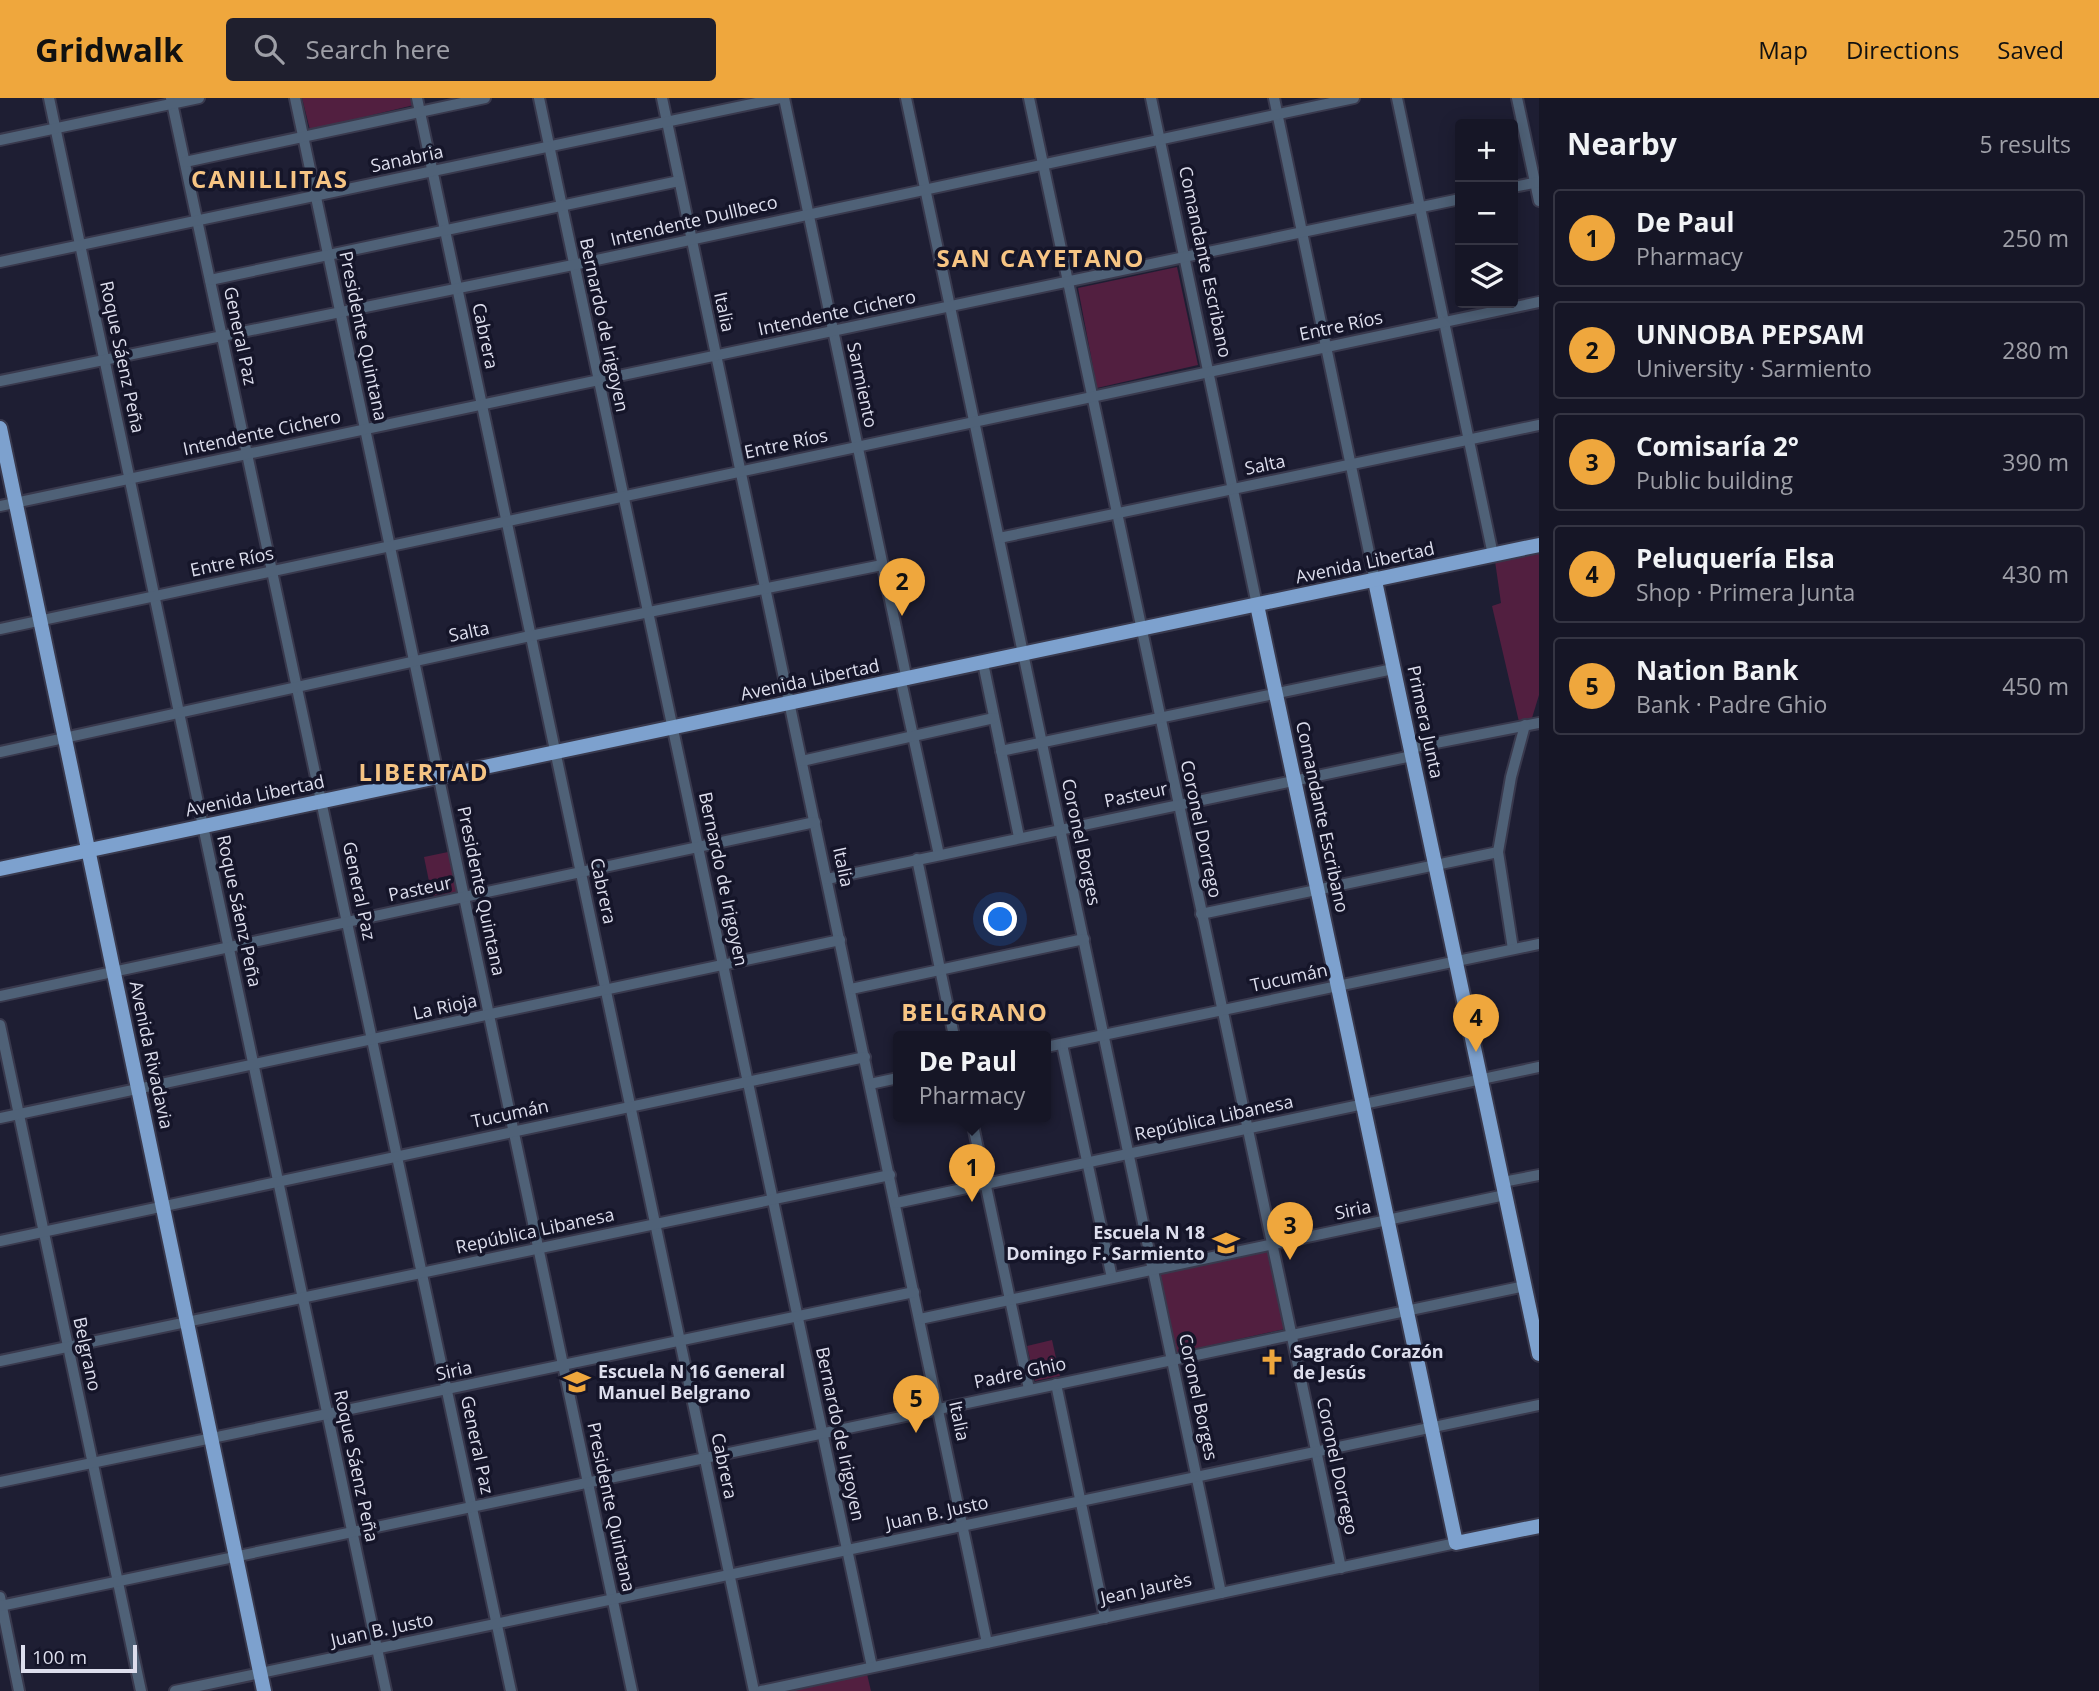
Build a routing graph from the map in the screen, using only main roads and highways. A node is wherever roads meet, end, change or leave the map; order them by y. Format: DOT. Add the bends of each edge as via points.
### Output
graph roads {
  1 [pos="0,428"];
  2 [pos="1539,545"];
  3 [pos="1375,581"];
  4 [pos="1257,605"];
  5 [pos="89,850"];
  6 [pos="0,869"];
  7 [pos="1530,1291"];
  8 [pos="1539,1354"];
  9 [pos="1539,1526"];
  10 [pos="1456,1543"];
  11 [pos="264,1691"];
  1 -- 5 [label="main road, Avenida Rivadavia"];
  2 -- 3 [label="main road, Avenida Libertad"];
  3 -- 4 [label="main road, Avenida Libertad"];
  3 -- 7 [label="main road, Primera Junta" via="1504,1189"];
  4 -- 5 [label="main road, Avenida Libertad"];
  4 -- 10 [label="main road, Comandante Escribano"];
  5 -- 6 [label="main road, Avenida Libertad"];
  5 -- 11 [label="main road, Avenida Rivadavia"];
  7 -- 8 [label="main road, Primera Junta"];
  9 -- 10 [label="main road, Jean Jaurès"];
}
